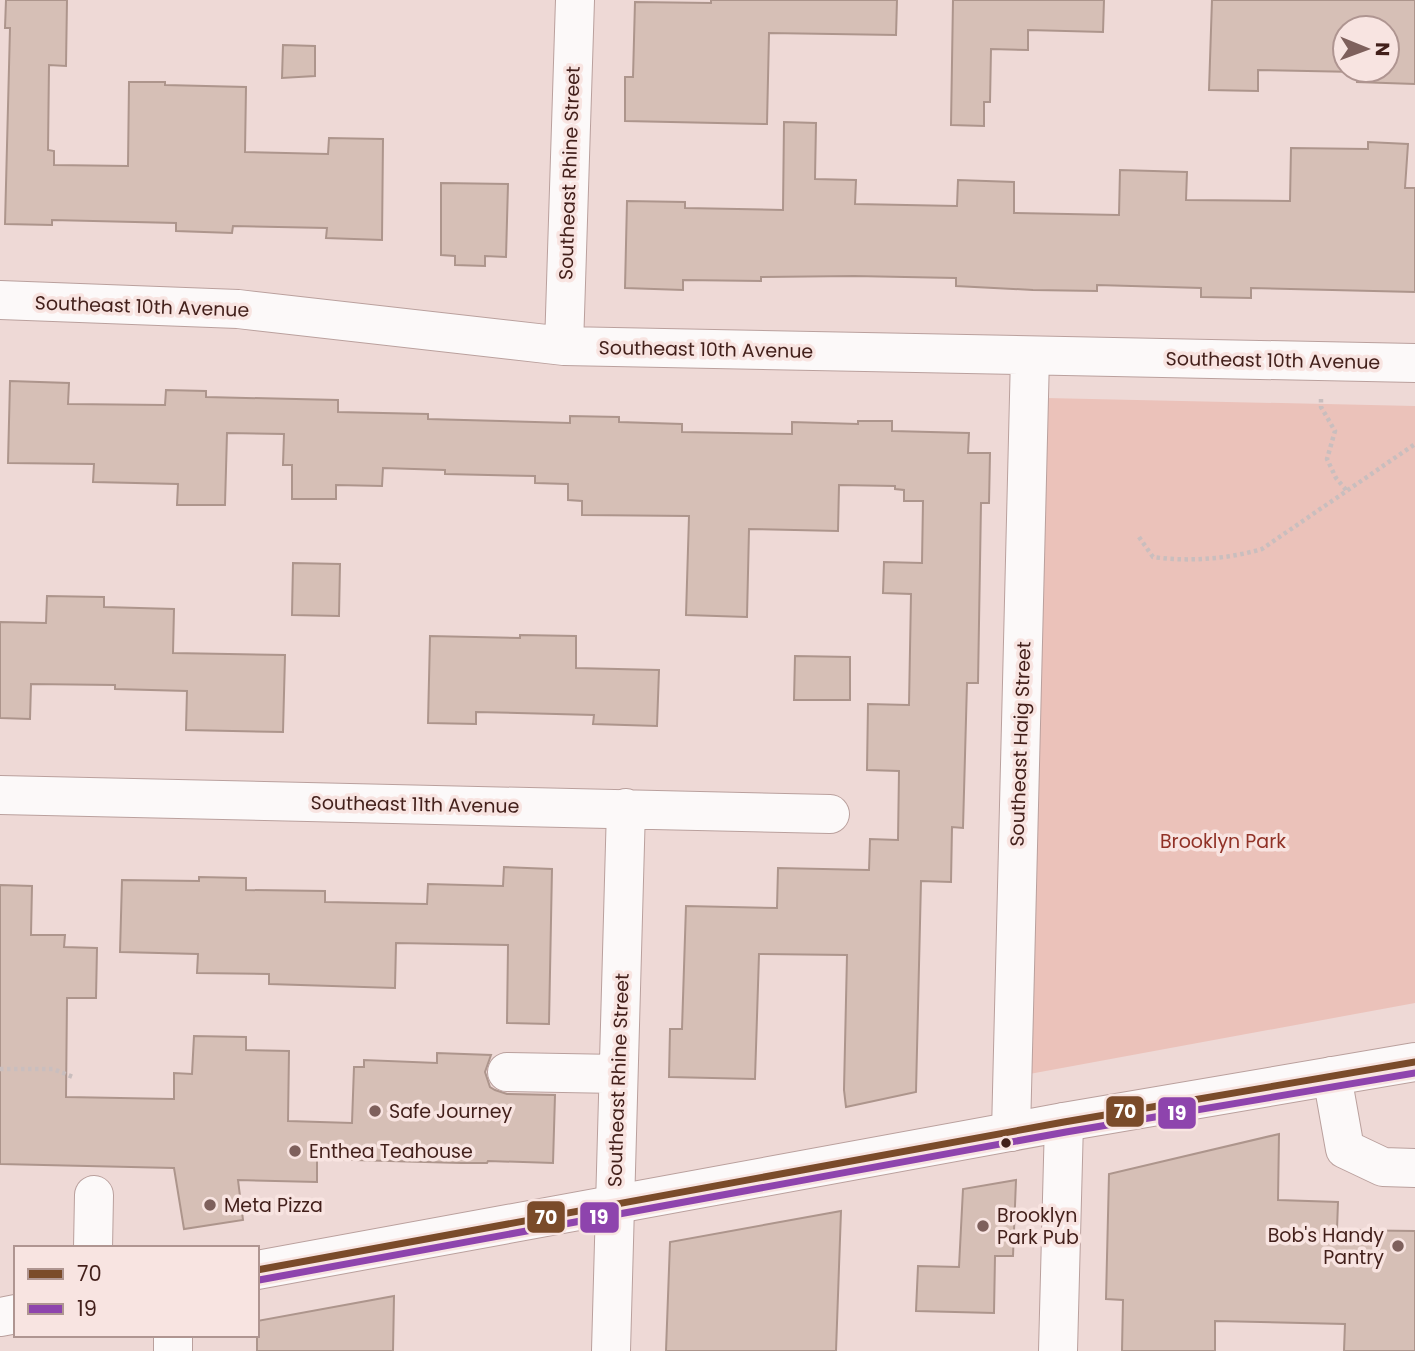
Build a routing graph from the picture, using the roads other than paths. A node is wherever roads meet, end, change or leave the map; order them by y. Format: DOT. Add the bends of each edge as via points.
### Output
graph roads {
  1 [pos="575,0"];
  2 [pos="0,300"];
  3 [pos="564,346"];
  4 [pos="1030,356"];
  5 [pos="1415,363"];
  6 [pos="0,795"];
  7 [pos="626,808"];
  8 [pos="830,814"];
  9 [pos="1415,1062"];
  10 [pos="507,1072"];
  11 [pos="618,1074"];
  12 [pos="1332,1076"];
  13 [pos="1065,1122"];
  14 [pos="1011,1132"];
  15 [pos="1415,1168"];
  16 [pos="94,1195"];
  17 [pos="615,1206"];
  18 [pos="93,1246"];
  19 [pos="259,1270"];
  20 [pos="611,1351"];
  21 [pos="1058,1351"];
  1 -- 3 [label="street, Southeast Rhine Street"];
  2 -- 3 [label="street, Southeast 10th Avenue" via="238,309"];
  3 -- 4 [label="street, Southeast 10th Avenue"];
  4 -- 5 [label="street, Southeast 10th Avenue"];
  4 -- 14 [label="street, Southeast Haig Street"];
  6 -- 7 [label="street, Southeast 11th Avenue"];
  7 -- 8 [label="street, Southeast 11th Avenue"];
  7 -- 11 [label="street, Southeast Rhine Street"];
  9 -- 12 [label="street"];
  10 -- 11 [label="street"];
  11 -- 17 [label="street, Southeast Rhine Street"];
  12 -- 13 [label="street"];
  12 -- 15 [label="street" via="1345,1149 1384,1167"];
  13 -- 14 [label="street"];
  13 -- 21 [label="street"];
  14 -- 17 [label="street"];
  16 -- 18 [label="street"];
  17 -- 19 [label="street"];
  17 -- 20 [label="street, Southeast Rhine Street"];
}
